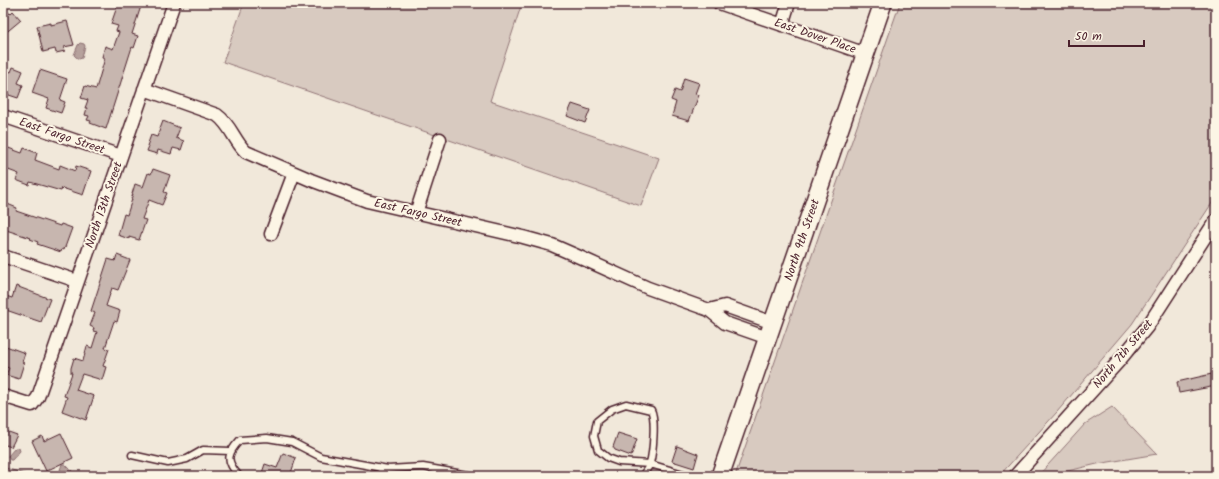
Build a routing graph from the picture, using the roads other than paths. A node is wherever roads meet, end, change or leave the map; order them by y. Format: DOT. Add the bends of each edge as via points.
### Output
graph roads {
  1 [pos="174,3"];
  2 [pos="719,3"];
  3 [pos="789,3"];
  4 [pos="883,3"];
  5 [pos="782,25"];
  6 [pos="866,54"];
  7 [pos="144,89"];
  8 [pos="3,116"];
  9 [pos="440,139"];
  10 [pos="121,156"];
  11 [pos="294,173"];
  12 [pos="416,213"];
  13 [pos="1216,220"];
  14 [pos="272,234"];
  15 [pos="3,256"];
  16 [pos="78,282"];
  17 [pos="771,330"];
  18 [pos="3,396"];
  19 [pos="230,451"];
  20 [pos="132,455"];
  21 [pos="650,464"];
  22 [pos="388,469"];
  23 [pos="239,476"];
  24 [pos="375,476"];
  25 [pos="474,476"];
  26 [pos="642,476"];
  27 [pos="690,476"];
  28 [pos="720,476"];
  29 [pos="1015,476"];
  1 -- 7 [label="street, North 13th Street"];
  2 -- 5 [label="street, East Dover Place"];
  3 -- 5 [label="street"];
  4 -- 6 [label="main road, North 9th Street"];
  5 -- 6 [label="street, East Dover Place"];
  6 -- 17 [label="main road, North 9th Street"];
  7 -- 10 [label="street, North 13th Street"];
  7 -- 11 [label="street, East Fargo Street" via="217,115 226,123 246,152"];
  8 -- 10 [label="street, East Fargo Street"];
  9 -- 12 [label="street"];
  10 -- 16 [label="street, North 13th Street"];
  11 -- 12 [label="street, East Fargo Street" via="361,200"];
  11 -- 14 [label="street"];
  12 -- 17 [label="street, East Fargo Street" via="552,245 648,288 709,310 725,322"];
  13 -- 29 [label="street, North 7th Street" via="1147,327"];
  15 -- 16 [label="street"];
  16 -- 18 [label="street, North 13th Street" via="38,397 32,406"];
  17 -- 28 [label="main road, North 9th Street"];
  19 -- 20 [label="lane" via="204,450 187,459 168,464"];
  19 -- 22 [label="lane" via="240,440 267,438 292,442 321,457"];
  19 -- 23 [label="lane" via="229,460"];
  21 -- 21 [label="lane" via="619,462 598,450 594,436 597,421 612,409 626,404 650,410 654,423"];
  21 -- 26 [label="lane"];
  21 -- 27 [label="lane"];
  22 -- 24 [label="lane"];
  22 -- 25 [label="lane" via="423,467"];
}
